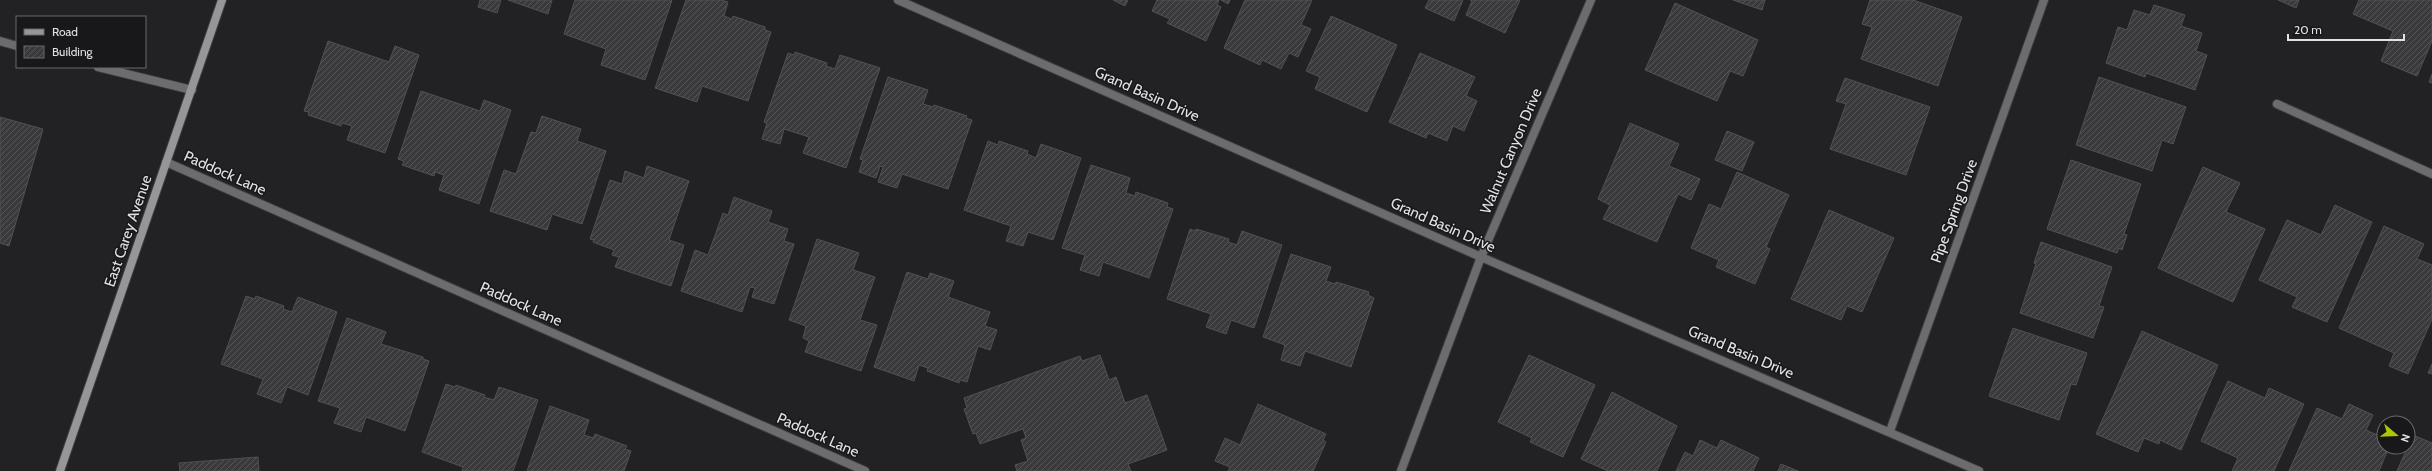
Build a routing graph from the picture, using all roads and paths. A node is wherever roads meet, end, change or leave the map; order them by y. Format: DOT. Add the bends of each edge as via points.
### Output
graph roads {
  1 [pos="222,0"];
  2 [pos="898,0"];
  3 [pos="1591,0"];
  4 [pos="2044,0"];
  5 [pos="0,41"];
  6 [pos="16,46"];
  7 [pos="102,68"];
  8 [pos="192,90"];
  9 [pos="2277,104"];
  10 [pos="166,162"];
  11 [pos="2432,174"];
  12 [pos="1481,257"];
  13 [pos="1890,431"];
  14 [pos="60,471"];
  15 [pos="865,471"];
  16 [pos="1401,471"];
  17 [pos="1979,471"];
  1 -- 8 [label="main road, East Carey Avenue"];
  2 -- 12 [label="street, Grand Basin Drive"];
  3 -- 12 [label="street, Walnut Canyon Drive"];
  4 -- 13 [label="street, Pipe Spring Drive"];
  5 -- 6 [label="street"];
  7 -- 8 [label="street"];
  8 -- 10 [label="main road, East Carey Avenue"];
  9 -- 11 [label="street"];
  10 -- 14 [label="main road, East Carey Avenue"];
  10 -- 15 [label="street, Paddock Lane"];
  12 -- 13 [label="street, Grand Basin Drive"];
  12 -- 16 [label="street, Walnut Canyon Drive"];
  13 -- 17 [label="street, Grand Basin Drive"];
}
